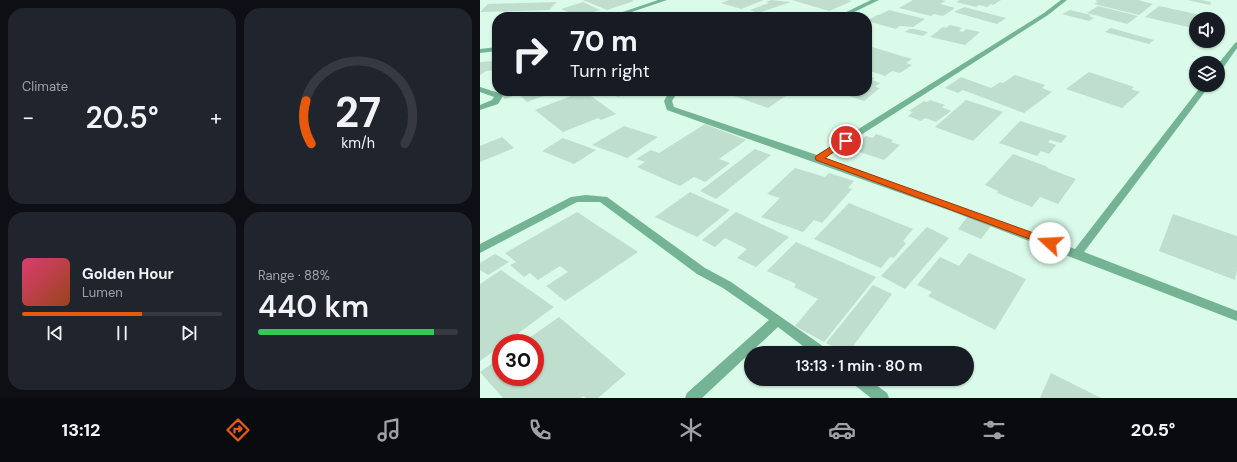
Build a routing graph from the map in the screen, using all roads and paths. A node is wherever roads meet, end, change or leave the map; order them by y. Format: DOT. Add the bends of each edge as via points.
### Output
graph roads {
  1 [pos="664,0"];
  2 [pos="876,0"];
  3 [pos="1064,0"];
  4 [pos="627,12"];
  5 [pos="850,12"];
  6 [pos="1237,44"];
  7 [pos="492,49"];
  8 [pos="480,50"];
  9 [pos="1225,60"];
  10 [pos="480,89"];
  11 [pos="1201,92"];
  12 [pos="492,93"];
  13 [pos="499,96"];
  14 [pos="671,96"];
  15 [pos="480,108"];
  16 [pos="819,158"];
  17 [pos="480,249"];
  18 [pos="1078,253"];
  19 [pos="1237,316"];
  20 [pos="778,320"];
  21 [pos="813,346"];
  22 [pos="866,386"];
  23 [pos="692,398"];
  24 [pos="882,398"];
  1 -- 4 [label="street"];
  2 -- 5 [label="street"];
  3 -- 16 [label="street" via="1046,14"];
  6 -- 9 [label="street"];
  7 -- 8 [label="street"];
  10 -- 12 [label="street"];
  11 -- 18 [label="street"];
  13 -- 15 [label="street" via="495,102"];
  14 -- 16 [label="street" via="668,101 670,108"];
  16 -- 18 [label="street"];
  17 -- 20 [label="street" via="575,199 603,199 701,271 727,285"];
  18 -- 19 [label="street"];
  20 -- 21 [label="street"];
  20 -- 23 [label="street"];
  22 -- 24 [label="street"];
}
